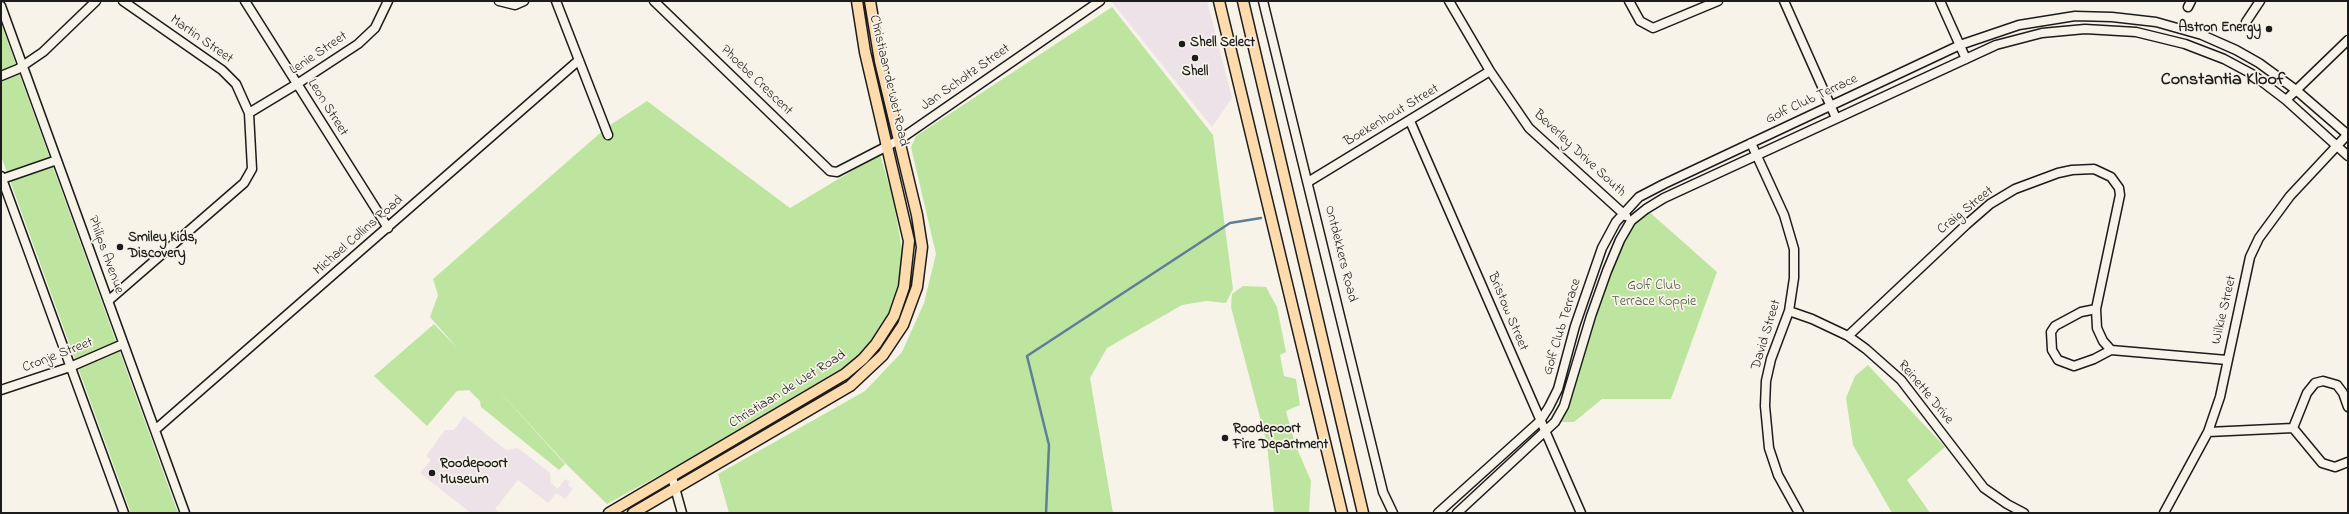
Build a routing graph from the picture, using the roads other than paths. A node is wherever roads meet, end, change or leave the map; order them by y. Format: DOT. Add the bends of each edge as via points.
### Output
graph roads {
  1 [pos="96,1"];
  2 [pos="123,1"];
  3 [pos="245,1"];
  4 [pos="388,1"];
  5 [pos="499,1"];
  6 [pos="524,1"];
  7 [pos="556,1"];
  8 [pos="654,1"];
  9 [pos="857,1"];
  10 [pos="870,1"];
  11 [pos="1100,1"];
  12 [pos="1219,1"];
  13 [pos="1243,1"];
  14 [pos="1263,1"];
  15 [pos="1448,1"];
  16 [pos="1629,1"];
  17 [pos="1718,1"];
  18 [pos="1784,1"];
  19 [pos="1940,1"];
  20 [pos="2260,1"];
  21 [pos="1,6"];
  22 [pos="2246,22"];
  23 [pos="2348,40"];
  24 [pos="1960,45"];
  25 [pos="1966,59"];
  26 [pos="579,60"];
  27 [pos="24,65"];
  28 [pos="1490,71"];
  29 [pos="1,76"];
  30 [pos="297,84"];
  31 [pos="2296,90"];
  32 [pos="2286,100"];
  33 [pos="1830,105"];
  34 [pos="249,113"];
  35 [pos="1836,118"];
  36 [pos="1410,121"];
  37 [pos="608,135"];
  38 [pos="2348,135"];
  39 [pos="899,140"];
  40 [pos="1751,142"];
  41 [pos="888,144"];
  42 [pos="2338,146"];
  43 [pos="1757,155"];
  44 [pos="2348,156"];
  45 [pos="57,160"];
  46 [pos="843,170"];
  47 [pos="2,178"];
  48 [pos="1308,182"];
  49 [pos="1623,213"];
  50 [pos="1631,221"];
  51 [pos="388,228"];
  52 [pos="108,301"];
  53 [pos="2096,309"];
  54 [pos="1789,311"];
  55 [pos="1848,336"];
  56 [pos="123,344"];
  57 [pos="2110,350"];
  58 [pos="2226,360"];
  59 [pos="70,366"];
  60 [pos="1,390"];
  61 [pos="2348,406"];
  62 [pos="1540,420"];
  63 [pos="2293,428"];
  64 [pos="156,430"];
  65 [pos="1545,431"];
  66 [pos="2208,432"];
  67 [pos="2348,462"];
  68 [pos="672,477"];
  69 [pos="1355,482"];
  70 [pos="676,488"];
  71 [pos="124,513"];
  72 [pos="185,513"];
  73 [pos="609,513"];
  74 [pos="634,513"];
  75 [pos="682,513"];
  76 [pos="1341,513"];
  77 [pos="1363,513"];
  78 [pos="1370,513"];
  79 [pos="1393,513"];
  80 [pos="1438,513"];
  81 [pos="1457,513"];
  82 [pos="1581,513"];
  83 [pos="1800,513"];
  84 [pos="2024,513"];
  85 [pos="2164,513"];
  1 -- 27 [label="street" via="50,46"];
  2 -- 34 [label="street, Martin Street" via="230,77 242,92"];
  3 -- 30 [label="street, Leon Street"];
  4 -- 30 [label="street, Lenie Street" via="374,28 366,37"];
  5 -- 6 [label="street" via="515,5"];
  7 -- 26 [label="street"];
  8 -- 46 [label="street, Phoebe Crescent" via="830,171"];
  9 -- 41 [label="main road, Christiaan de Wet Road" via="865,52"];
  10 -- 39 [label="main road, Christiaan de Wet Road" via="880,61"];
  11 -- 39 [label="street, Jan Scholtz Street"];
  12 -- 76 [label="main road"];
  13 -- 69 [label="main road"];
  14 -- 48 [label="street, Ontdekkers Road"];
  15 -- 28 [label="street, Beverley Drive South"];
  16 -- 17 [label="street" via="1640,21 1653,28"];
  18 -- 33 [label="street"];
  19 -- 24 [label="street"];
  20 -- 22 [label="street"];
  21 -- 27 [label="street, Philips Avenue"];
  23 -- 31 [label="street"];
  24 -- 25 [label="street"];
  24 -- 31 [label="street, Golf Club Terrace" via="2019,25 2075,16 2148,21 2202,35 2236,50"];
  24 -- 33 [label="street, Golf Club Terrace"];
  25 -- 32 [label="street, Golf Club Terrace" via="1996,45 2042,33 2085,29 2136,32 2185,44 2224,59 2252,74"];
  25 -- 35 [label="street, Golf Club Terrace"];
  26 -- 37 [label="street"];
  26 -- 51 [label="street, Michael Collins Road"];
  27 -- 29 [label="street"];
  27 -- 45 [label="street, Philips Avenue"];
  28 -- 36 [label="street, Boekenhout Street"];
  28 -- 49 [label="street, Beverley Drive South" via="1529,128"];
  30 -- 34 [label="street, Lenie Street"];
  30 -- 51 [label="street, Leon Street"];
  31 -- 32 [label="street"];
  31 -- 38 [label="street, Golf Club Terrace"];
  32 -- 42 [label="street, Golf Club Terrace"];
  33 -- 35 [label="street"];
  33 -- 40 [label="street, Golf Club Terrace"];
  34 -- 52 [label="street, Martin Street" via="252,169 247,180"];
  35 -- 43 [label="street, Golf Club Terrace"];
  36 -- 48 [label="street, Boekenhout Street"];
  36 -- 62 [label="street, Bristow Street"];
  38 -- 42 [label="street, Wilkie Street"];
  39 -- 41 [label="street, Jan Scholtz Street"];
  39 -- 70 [label="main road, Christiaan de Wet Road" via="922,247 917,287 897,336 883,355 850,386"];
  40 -- 43 [label="street, David Street"];
  40 -- 49 [label="street, Golf Club Terrace" via="1650,190"];
  41 -- 46 [label="street, Jan Scholtz Street"];
  41 -- 68 [label="main road, Christiaan de Wet Road" via="909,241 904,287 887,328 863,359 845,374"];
  42 -- 44 [label="street, Golf Club Terrace"];
  42 -- 58 [label="street, Wilkie Street" via="2290,196 2259,238 2250,258"];
  43 -- 50 [label="street, Golf Club Terrace" via="1664,198"];
  43 -- 54 [label="street, David Street" via="1784,215 1794,249 1794,278"];
  45 -- 47 [label="street"];
  45 -- 52 [label="street, Philips Avenue"];
  47 -- 59 [label="street"];
  48 -- 79 [label="street, Ontdekkers Road" via="1383,492"];
  49 -- 50 [label="street, Beverley Drive South"];
  49 -- 62 [label="street, Golf Club Terrace" via="1602,248 1575,326 1558,389"];
  50 -- 65 [label="street, Golf Club Terrace" via="1607,271 1564,406 1555,422"];
  51 -- 64 [label="street, Michael Collins Road"];
  52 -- 56 [label="street, Philips Avenue"];
  53 -- 55 [label="street, Craig Street" via="2120,195 2119,188 2111,177 2102,171 2082,168 2038,180 2015,189 1990,204"];
  53 -- 57 [label="street, Craig Street" via="2099,334"];
  53 -- 57 [label="street" via="2081,312 2055,326 2051,332 2052,350 2058,360 2074,366"];
  54 -- 55 [label="street, Reinette Drive"];
  54 -- 83 [label="street, David Street" via="1766,380 1766,426 1778,475"];
  55 -- 84 [label="street, Reinette Drive" via="1866,348 1901,380 1984,488"];
  56 -- 59 [label="street, Cronje Street"];
  56 -- 64 [label="street, Philips Avenue"];
  57 -- 58 [label="street"];
  58 -- 66 [label="street, Wilkie Street" via="2220,397"];
  59 -- 60 [label="street, Cronje Street"];
  59 -- 71 [label="street"];
  61 -- 63 [label="street" via="2343,393 2336,385 2323,381 2315,383 2307,393"];
  62 -- 65 [label="street, Bristow Street"];
  62 -- 80 [label="street, Golf Club Terrace"];
  63 -- 66 [label="street"];
  63 -- 67 [label="street" via="2322,463 2335,467"];
  64 -- 72 [label="street, Philips Avenue"];
  65 -- 81 [label="street, Golf Club Terrace"];
  65 -- 82 [label="street, Bristow Street"];
  66 -- 85 [label="street, Wilkie Street"];
  68 -- 70 [label="street"];
  68 -- 73 [label="main road, Christiaan de Wet Road"];
  69 -- 77 [label="main road"];
  69 -- 78 [label="main road"];
  70 -- 74 [label="main road, Christiaan de Wet Road"];
  70 -- 75 [label="street"];
}
